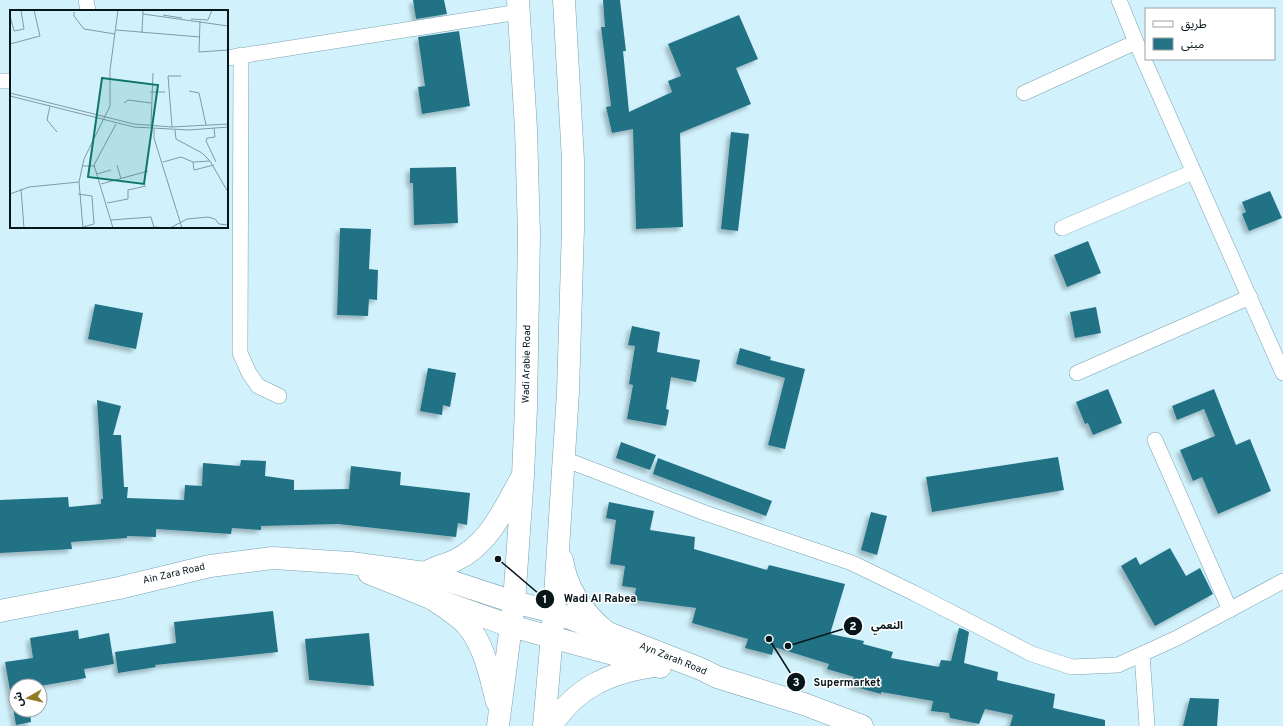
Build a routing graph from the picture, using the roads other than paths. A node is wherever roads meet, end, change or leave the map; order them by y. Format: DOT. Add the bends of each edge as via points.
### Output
graph roads {
  1 [pos="86,0"];
  2 [pos="564,0"];
  3 [pos="1118,0"];
  4 [pos="518,6"];
  5 [pos="88,10"];
  6 [pos="1136,42"];
  7 [pos="234,56"];
  8 [pos="1024,93"];
  9 [pos="1193,172"];
  10 [pos="1062,228"];
  11 [pos="1250,297"];
  12 [pos="1283,372"];
  13 [pos="1077,373"];
  14 [pos="279,396"];
  15 [pos="1155,440"];
  16 [pos="564,459"];
  17 [pos="523,475"];
  18 [pos="558,540"];
  19 [pos="351,562"];
  20 [pos="425,573"];
  21 [pos="1283,582"];
  22 [pos="431,598"];
  23 [pos="514,602"];
  24 [pos="1230,610"];
  25 [pos="0,611"];
  26 [pos="554,612"];
  27 [pos="511,626"];
  28 [pos="605,631"];
  29 [pos="551,636"];
  30 [pos="1142,654"];
  31 [pos="654,666"];
  32 [pos="717,677"];
  33 [pos="499,719"];
  34 [pos="544,726"];
  35 [pos="551,726"];
  36 [pos="862,726"];
  37 [pos="1147,726"];
  1 -- 5 [label="street"];
  2 -- 16 [label="main road" via="573,190 569,384"];
  3 -- 6 [label="street"];
  4 -- 7 [label="street"];
  4 -- 17 [label="main road, Wadi Arabie Road" via="526,129 529,234"];
  6 -- 8 [label="street"];
  6 -- 9 [label="street"];
  7 -- 14 [label="street" via="240,353 258,386"];
  9 -- 10 [label="street"];
  9 -- 11 [label="street"];
  11 -- 12 [label="street"];
  11 -- 13 [label="street"];
  15 -- 24 [label="street"];
  16 -- 18 [label="main road"];
  16 -- 30 [label="street" via="704,513 852,563 1038,656 1072,667 1118,665"];
  17 -- 20 [label="main road" via="486,536 472,550 456,560"];
  17 -- 23 [label="main road, Wadi Arabie Road"];
  18 -- 26 [label="main road"];
  18 -- 28 [label="main road" via="565,575 573,595 592,620"];
  19 -- 20 [label="main road, Ayn Zarah Road"];
  19 -- 22 [label="main road, Ayn Zarah Road" via="359,570"];
  19 -- 25 [label="main road, Ain Zara Road" via="273,558 210,566 119,588"];
  20 -- 23 [label="main road, Ayn Zarah Road"];
  21 -- 24 [label="street"];
  22 -- 27 [label="main road, Ayn Zarah Road"];
  22 -- 33 [label="main road" via="458,616 481,647"];
  23 -- 26 [label="main road, Ayn Zarah Road"];
  23 -- 27 [label="main road, Wadi Arabie Road"];
  24 -- 30 [label="street"];
  26 -- 28 [label="main road, Ayn Zarah Road"];
  26 -- 29 [label="main road"];
  27 -- 29 [label="main road, Ayn Zarah Road"];
  27 -- 33 [label="main road, Wadi Arabie Road"];
  28 -- 32 [label="main road, Ayn Zarah Road"];
  29 -- 31 [label="main road, Ayn Zarah Road"];
  29 -- 34 [label="main road"];
  30 -- 37 [label="street"];
  31 -- 32 [label="main road, Ayn Zarah Road" via="698,676"];
  31 -- 35 [label="main road" via="627,670 600,680 577,696"];
  32 -- 36 [label="main road" via="804,704"];
}
